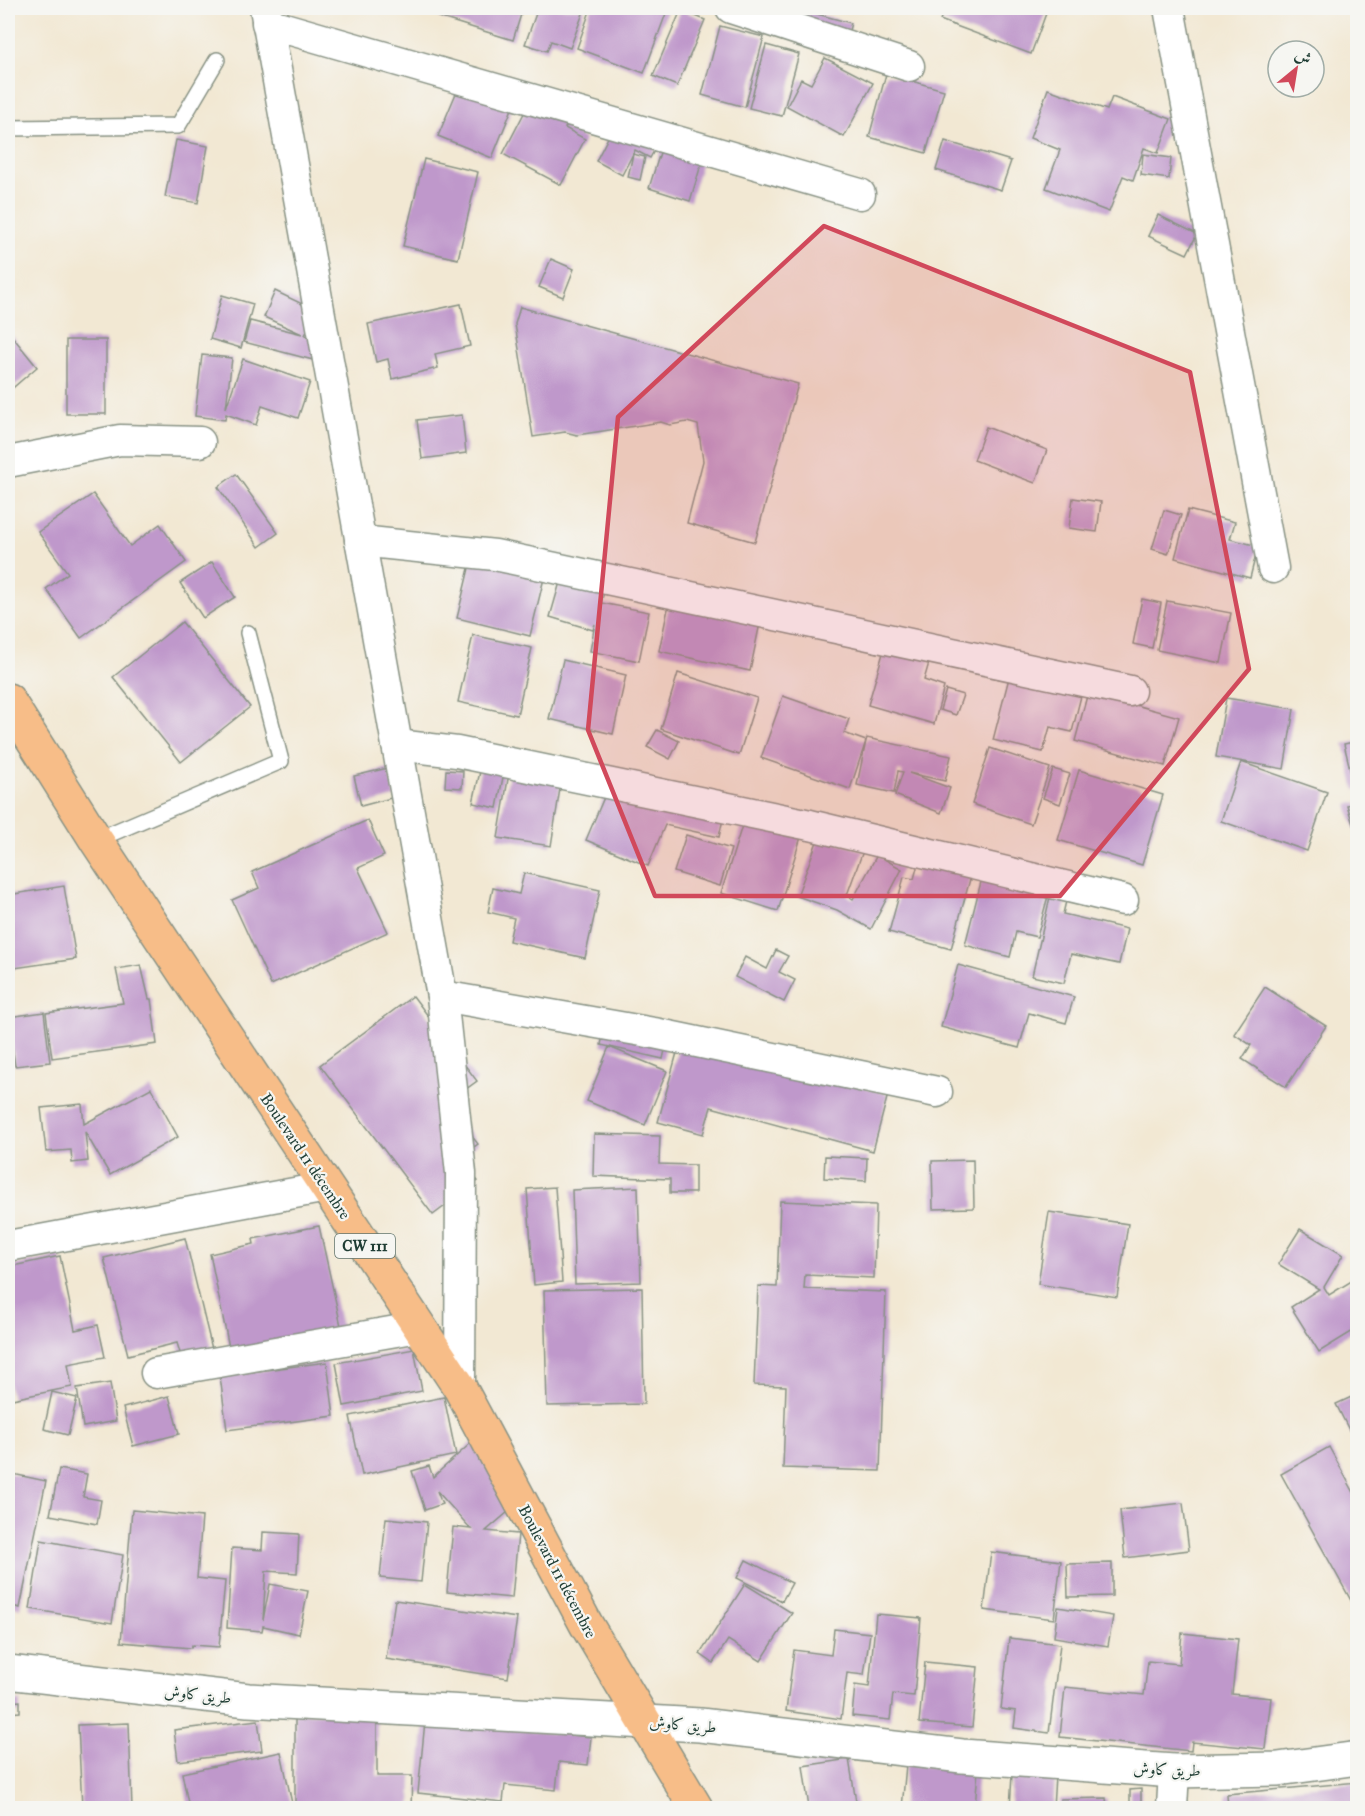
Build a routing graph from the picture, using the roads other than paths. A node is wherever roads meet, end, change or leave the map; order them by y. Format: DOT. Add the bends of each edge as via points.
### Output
graph roads {
  1 [pos="731,8"];
  2 [pos="1169,8"];
  3 [pos="266,15"];
  4 [pos="217,60"];
  5 [pos="909,66"];
  6 [pos="8,128"];
  7 [pos="860,194"];
  8 [pos="200,442"];
  9 [pos="8,462"];
  10 [pos="360,541"];
  11 [pos="1273,568"];
  12 [pos="249,633"];
  13 [pos="1130,691"];
  14 [pos="8,700"];
  15 [pos="397,745"];
  16 [pos="96,840"];
  17 [pos="1123,900"];
  18 [pos="442,996"];
  19 [pos="937,1092"];
  20 [pos="327,1187"];
  21 [pos="8,1246"];
  22 [pos="419,1328"];
  23 [pos="156,1373"];
  24 [pos="460,1388"];
  25 [pos="8,1672"];
  26 [pos="644,1721"];
  27 [pos="1358,1758"];
  28 [pos="1174,1771"];
  29 [pos="696,1809"];
  30 [pos="1172,1809"];
  1 -- 5 [label="street"];
  2 -- 11 [label="street"];
  3 -- 7 [label="street"];
  3 -- 10 [label="street"];
  4 -- 6 [label="lane" via="178,126"];
  8 -- 9 [label="street" via="120,440"];
  10 -- 13 [label="street" via="495,555"];
  10 -- 15 [label="street"];
  12 -- 16 [label="lane" via="281,761"];
  14 -- 16 [label="main road, Boulevard 11 décembre / CW 111"];
  15 -- 17 [label="street" via="457,752 810,825"];
  15 -- 18 [label="street"];
  16 -- 20 [label="main road, Boulevard 11 décembre / CW 111"];
  18 -- 19 [label="street" via="654,1033"];
  18 -- 24 [label="street" via="461,1173"];
  20 -- 21 [label="street"];
  20 -- 22 [label="main road, Boulevard 11 décembre / CW 111"];
  22 -- 23 [label="street"];
  22 -- 24 [label="main road, Boulevard 11 décembre / CW 111"];
  24 -- 26 [label="main road, Boulevard 11 décembre / CW 111" via="586,1624"];
  25 -- 26 [label="street, طريق كاوش" via="249,1700"];
  26 -- 28 [label="street, طريق كاوش" via="962,1756"];
  26 -- 29 [label="main road, Boulevard 11 décembre / CW 111"];
  27 -- 28 [label="street, طريق كاوش" via="1278,1769"];
  28 -- 30 [label="street"];
}
